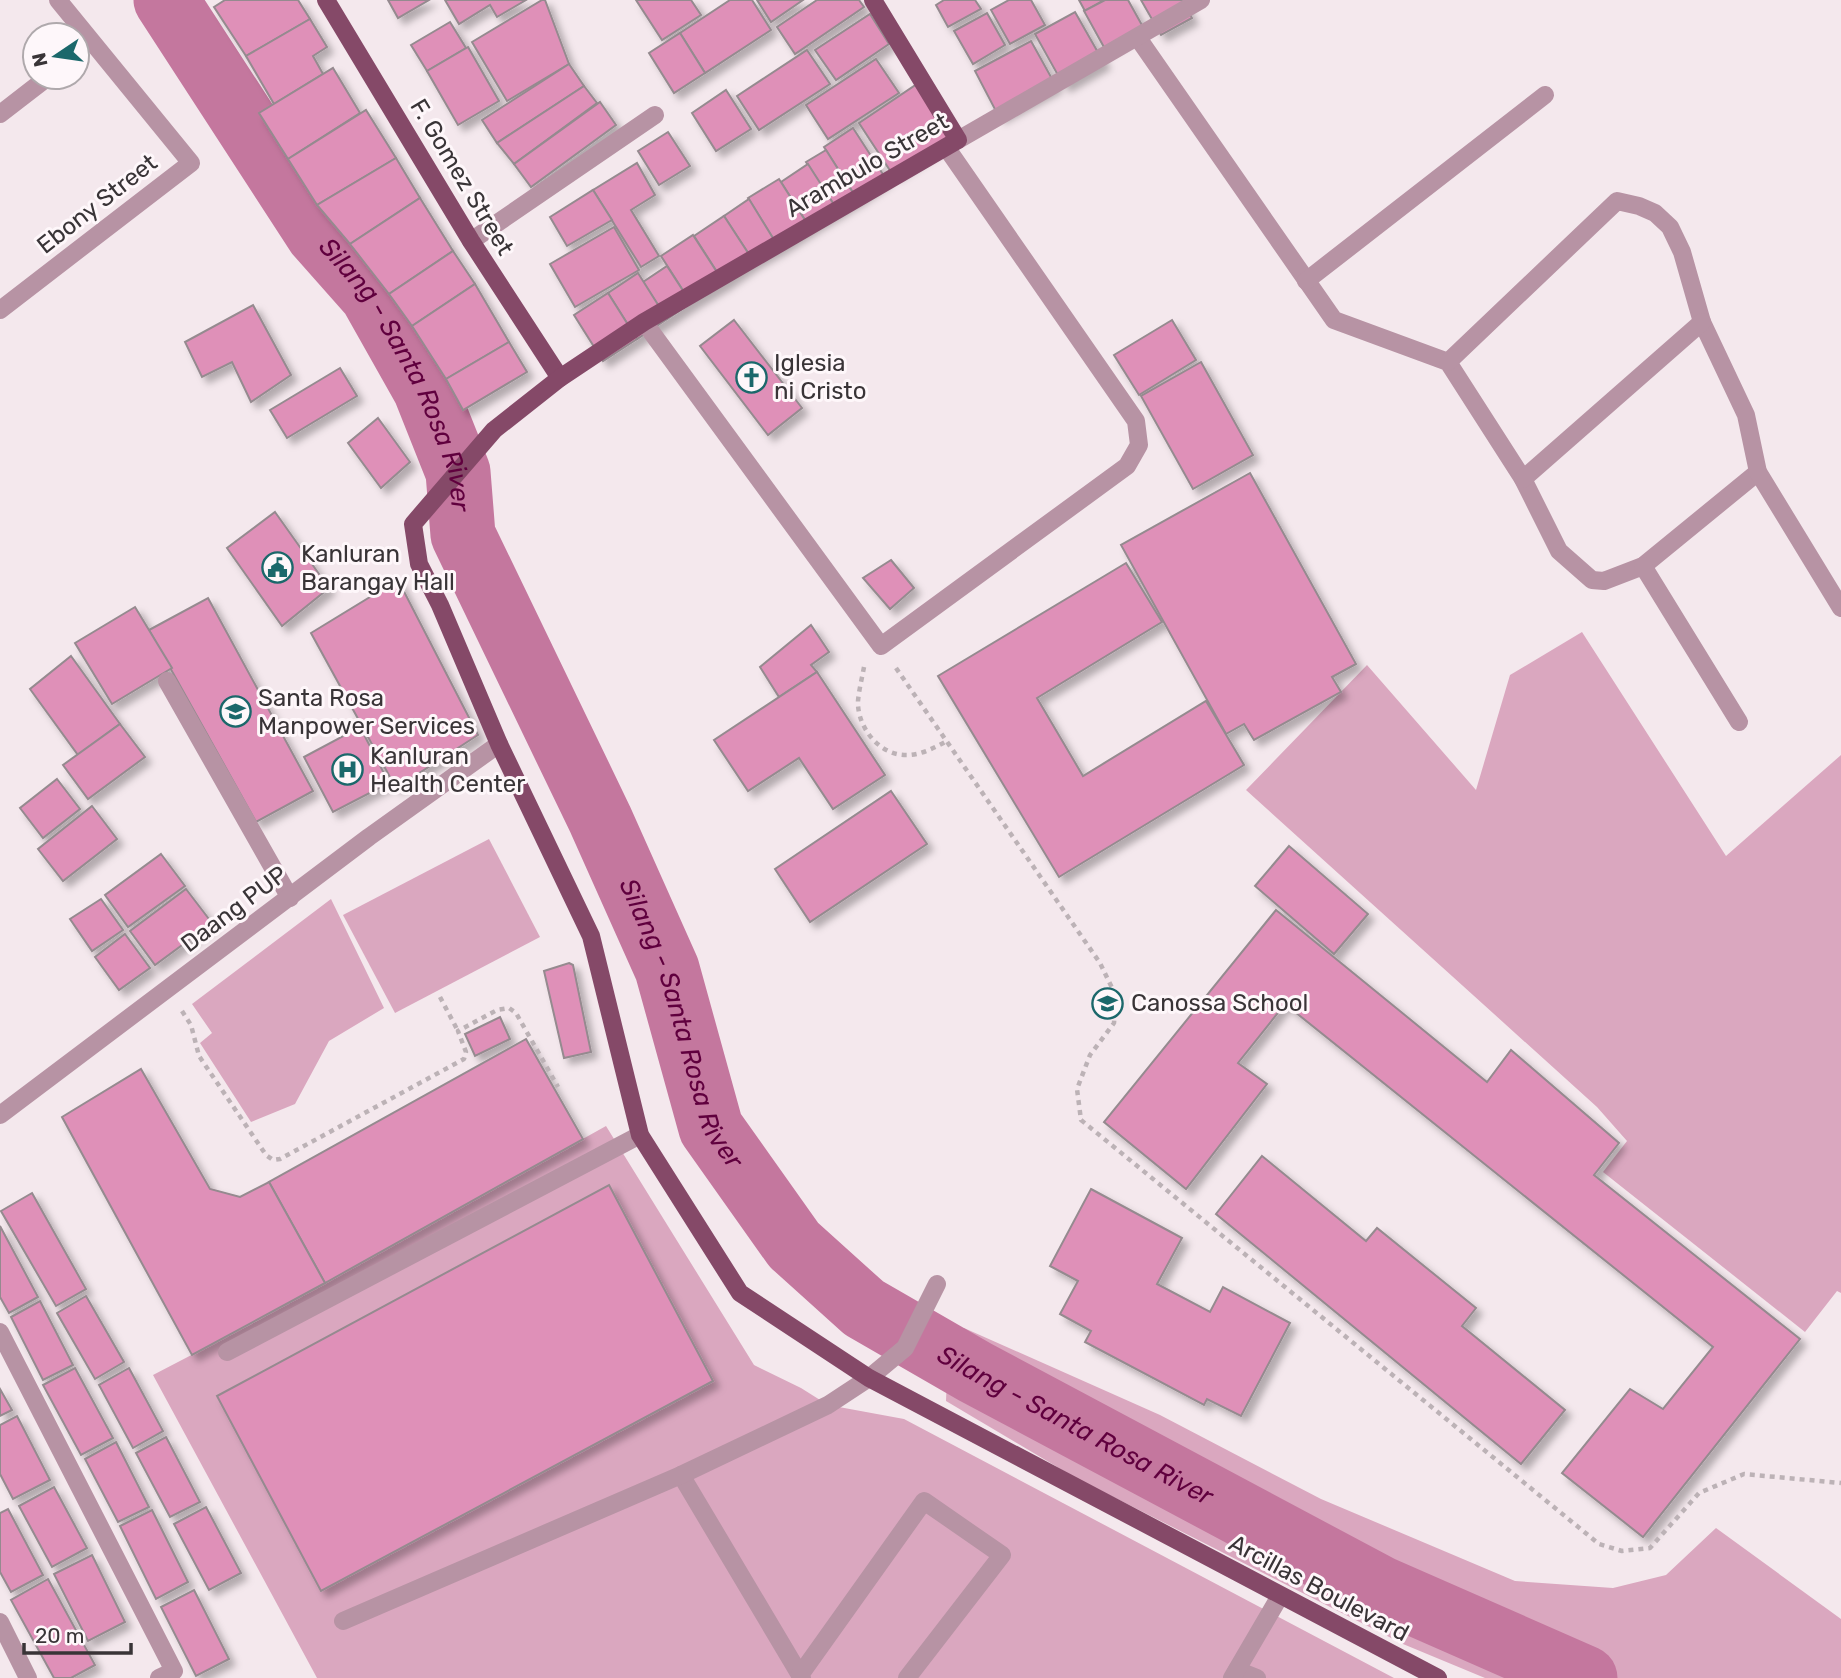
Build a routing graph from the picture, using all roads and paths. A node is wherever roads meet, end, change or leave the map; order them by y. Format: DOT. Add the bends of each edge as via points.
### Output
graph roads {
  1 [pos="58,0"];
  2 [pos="326,0"];
  3 [pos="873,0"];
  4 [pos="1201,0"];
  5 [pos="69,21"];
  6 [pos="1138,38"];
  7 [pos="91,56"];
  8 [pos="30,91"];
  9 [pos="1545,95"];
  10 [pos="0,114"];
  11 [pos="655,115"];
  12 [pos="952,144"];
  13 [pos="471,241"];
  14 [pos="1306,281"];
  15 [pos="0,310"];
  16 [pos="644,322"];
  17 [pos="1702,322"];
  18 [pos="1448,362"];
  19 [pos="560,378"];
  20 [pos="1758,472"];
  21 [pos="1523,479"];
  22 [pos="1643,566"];
  23 [pos="1841,608"];
  24 [pos="881,646"];
  25 [pos="167,681"];
  26 [pos="1739,722"];
  27 [pos="947,741"];
  28 [pos="499,744"];
  29 [pos="290,898"];
  30 [pos="167,990"];
  31 [pos="440,997"];
  32 [pos="458,1031"];
  33 [pos="558,1087"];
  34 [pos="0,1115"];
  35 [pos="640,1135"];
  36 [pos="937,1284"];
  37 [pos="0,1332"];
  38 [pos="227,1352"];
  39 [pos="869,1378"];
  40 [pos="681,1475"];
  41 [pos="1841,1483"];
  42 [pos="1280,1596"];
  43 [pos="343,1621"];
  44 [pos="0,1622"];
  45 [pos="1234,1674"];
  46 [pos="801,1677"];
  47 [pos="29,1678"];
  48 [pos="159,1678"];
  49 [pos="907,1678"];
  50 [pos="1256,1678"];
  51 [pos="1438,1678"];
  1 -- 5 [label="street"];
  2 -- 13 [label="main road, F. Gomez Street"];
  3 -- 12 [label="main road"];
  4 -- 6 [label="street, Arambulo Street"];
  6 -- 12 [label="street, Arambulo Street"];
  6 -- 14 [label="street"];
  7 -- 15 [label="street, Ebony Street" via="191,163"];
  8 -- 10 [label="street"];
  9 -- 14 [label="street"];
  11 -- 13 [label="street"];
  12 -- 16 [label="main road, Arambulo Street"];
  12 -- 24 [label="street" via="1136,421 1139,445 1126,466"];
  13 -- 19 [label="main road, F. Gomez Street"];
  14 -- 18 [label="street" via="1334,320"];
  16 -- 19 [label="main road, Arambulo Street"];
  16 -- 24 [label="street"];
  17 -- 18 [label="street" via="1670,226 1639,206 1617,201"];
  17 -- 20 [label="street" via="1746,415"];
  17 -- 21 [label="street"];
  18 -- 21 [label="street"];
  19 -- 28 [label="main road, Arcillas Boulevard" via="494,430 413,524 419,564"];
  20 -- 22 [label="street"];
  20 -- 23 [label="street"];
  21 -- 22 [label="street" via="1559,551 1592,580 1604,581"];
  22 -- 26 [label="street"];
  24 -- 27 [label="path"];
  24 -- 27 [label="path" via="864,666 858,703 866,731 881,748 904,755 929,751"];
  25 -- 29 [label="street"];
  27 -- 41 [label="path" via="1100,963 1116,996 1114,1023 1090,1055 1077,1089 1081,1120 1091,1129 1599,1544 1622,1551 1650,1548 1699,1493 1744,1475"];
  28 -- 29 [label="street, Daang PUP"];
  28 -- 35 [label="main road, Arcillas Boulevard" via="591,936"];
  29 -- 30 [label="street, Daang PUP"];
  30 -- 32 [label="path" via="191,1025 199,1056 273,1160 464,1059"];
  30 -- 34 [label="street, Daang PUP"];
  31 -- 32 [label="path"];
  32 -- 33 [label="path" via="509,1008"];
  35 -- 38 [label="street"];
  35 -- 39 [label="main road, Arcillas Boulevard" via="740,1293"];
  36 -- 39 [label="street" via="905,1348"];
  37 -- 48 [label="street" via="174,1671"];
  39 -- 40 [label="street" via="828,1405"];
  39 -- 42 [label="main road, Arcillas Boulevard"];
  40 -- 43 [label="street"];
  40 -- 46 [label="street"];
  42 -- 45 [label="street"];
  42 -- 51 [label="main road, Arcillas Boulevard"];
  44 -- 47 [label="street"];
  45 -- 50 [label="street"];
  46 -- 49 [label="street" via="924,1501 1002,1555"];
}
